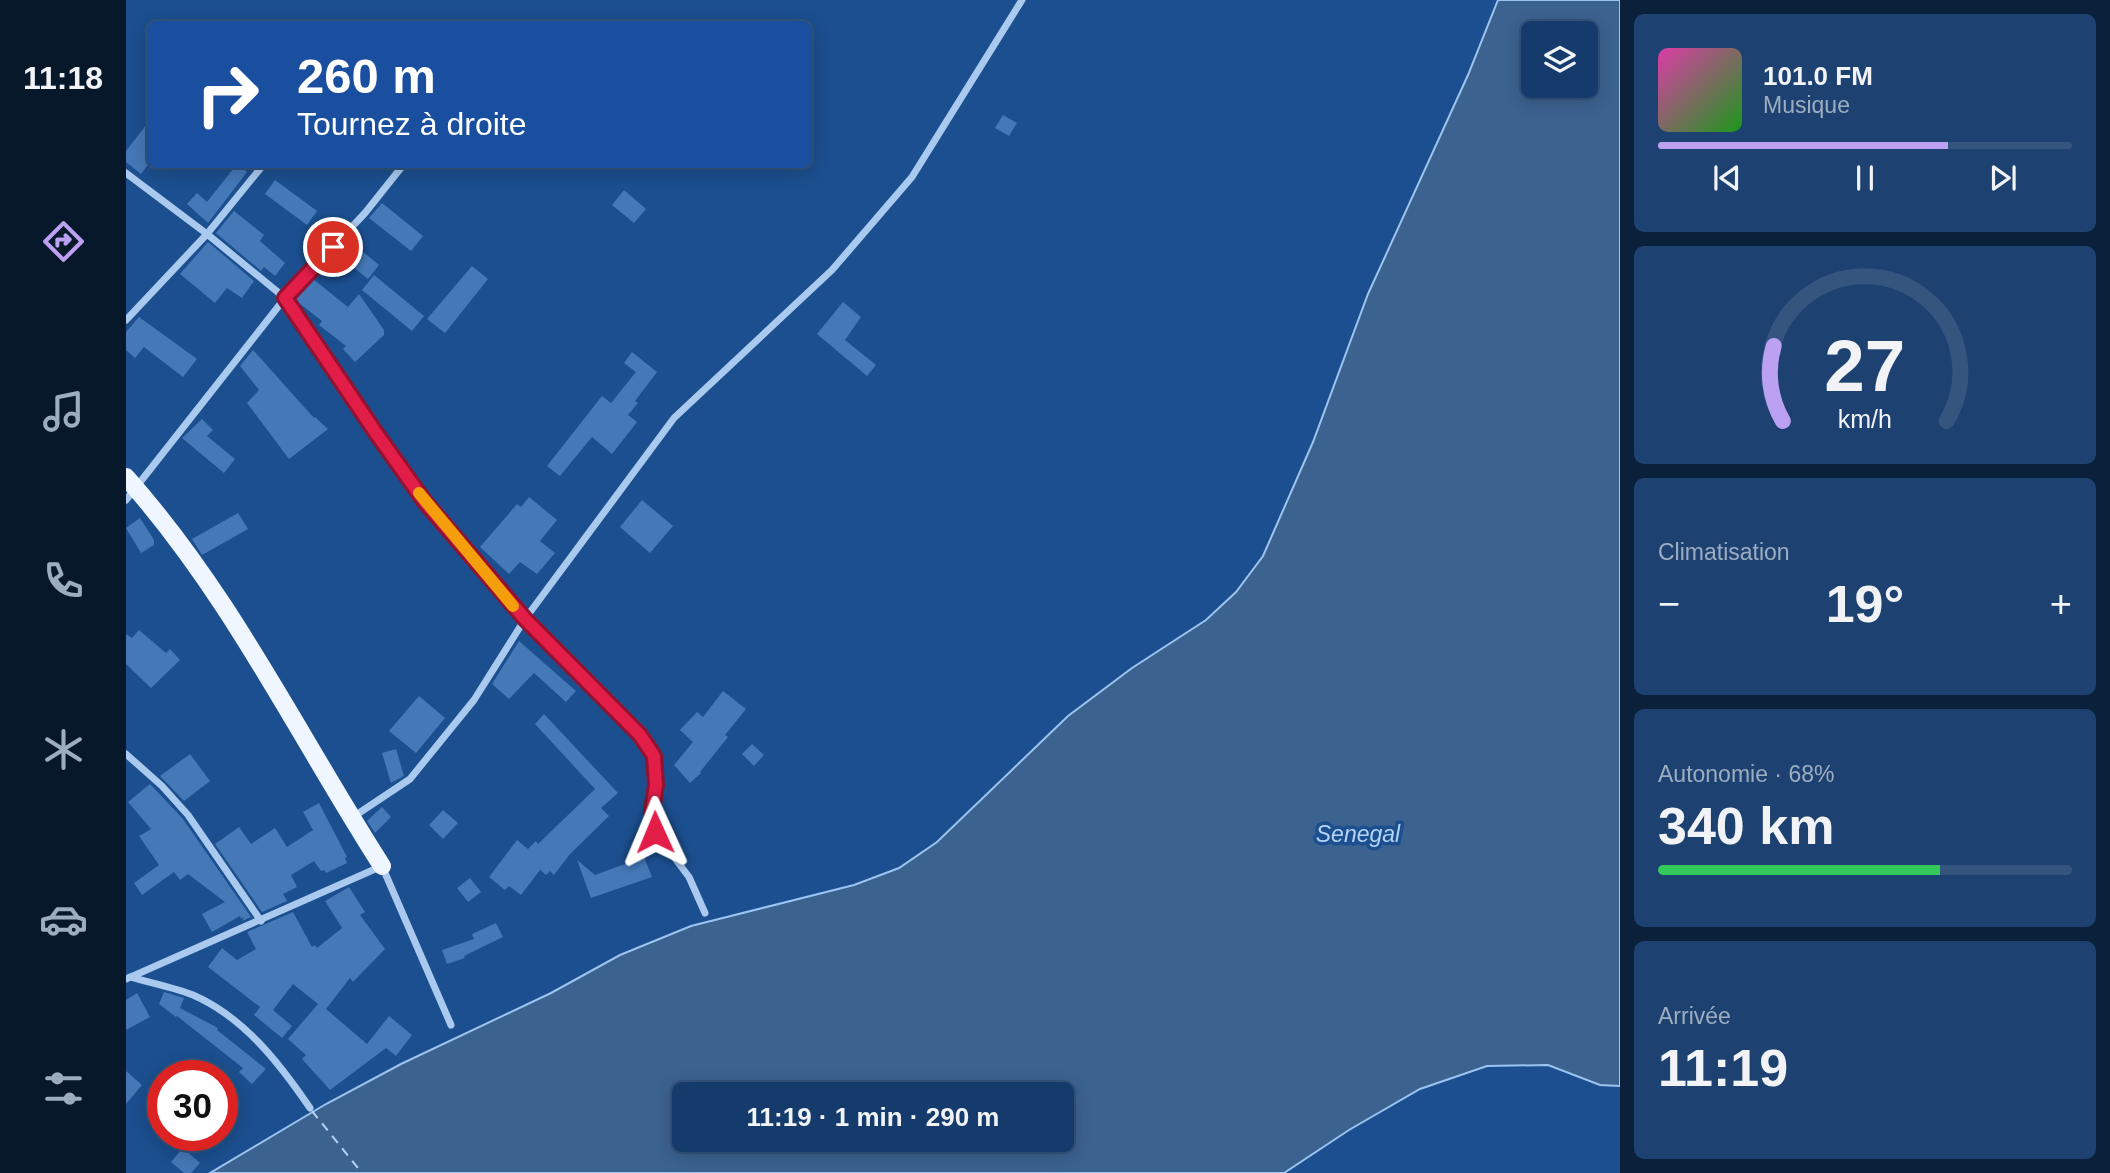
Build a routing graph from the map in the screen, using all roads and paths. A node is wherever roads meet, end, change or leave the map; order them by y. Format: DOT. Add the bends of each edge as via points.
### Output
graph roads {
  1 [pos="1022,0"];
  2 [pos="261,168"];
  3 [pos="401,168"];
  4 [pos="126,173"];
  5 [pos="207,234"];
  6 [pos="285,298"];
  7 [pos="126,320"];
  8 [pos="129,488"];
  9 [pos="525,619"];
  10 [pos="126,754"];
  11 [pos="351,818"];
  12 [pos="382,866"];
  13 [pos="705,913"];
  14 [pos="261,921"];
  15 [pos="128,977"];
  16 [pos="451,1025"];
  17 [pos="310,1108"];
  1 -- 9 [label="street" via="912,177 832,270 674,418"];
  2 -- 5 [label="street"];
  3 -- 6 [label="street"];
  4 -- 5 [label="street"];
  5 -- 6 [label="street"];
  5 -- 7 [label="street"];
  6 -- 8 [label="street"];
  6 -- 9 [label="street" via="425,502"];
  8 -- 11 [label="main road" via="192,560 234,620"];
  9 -- 11 [label="street" via="474,700 410,779"];
  9 -- 13 [label="street" via="640,735 654,756 655,832 689,877"];
  10 -- 14 [label="street" via="188,815"];
  11 -- 12 [label="main road"];
  12 -- 14 [label="street"];
  12 -- 16 [label="street"];
  14 -- 15 [label="street"];
  15 -- 17 [label="street" via="193,995 219,1009 251,1034"];
}
